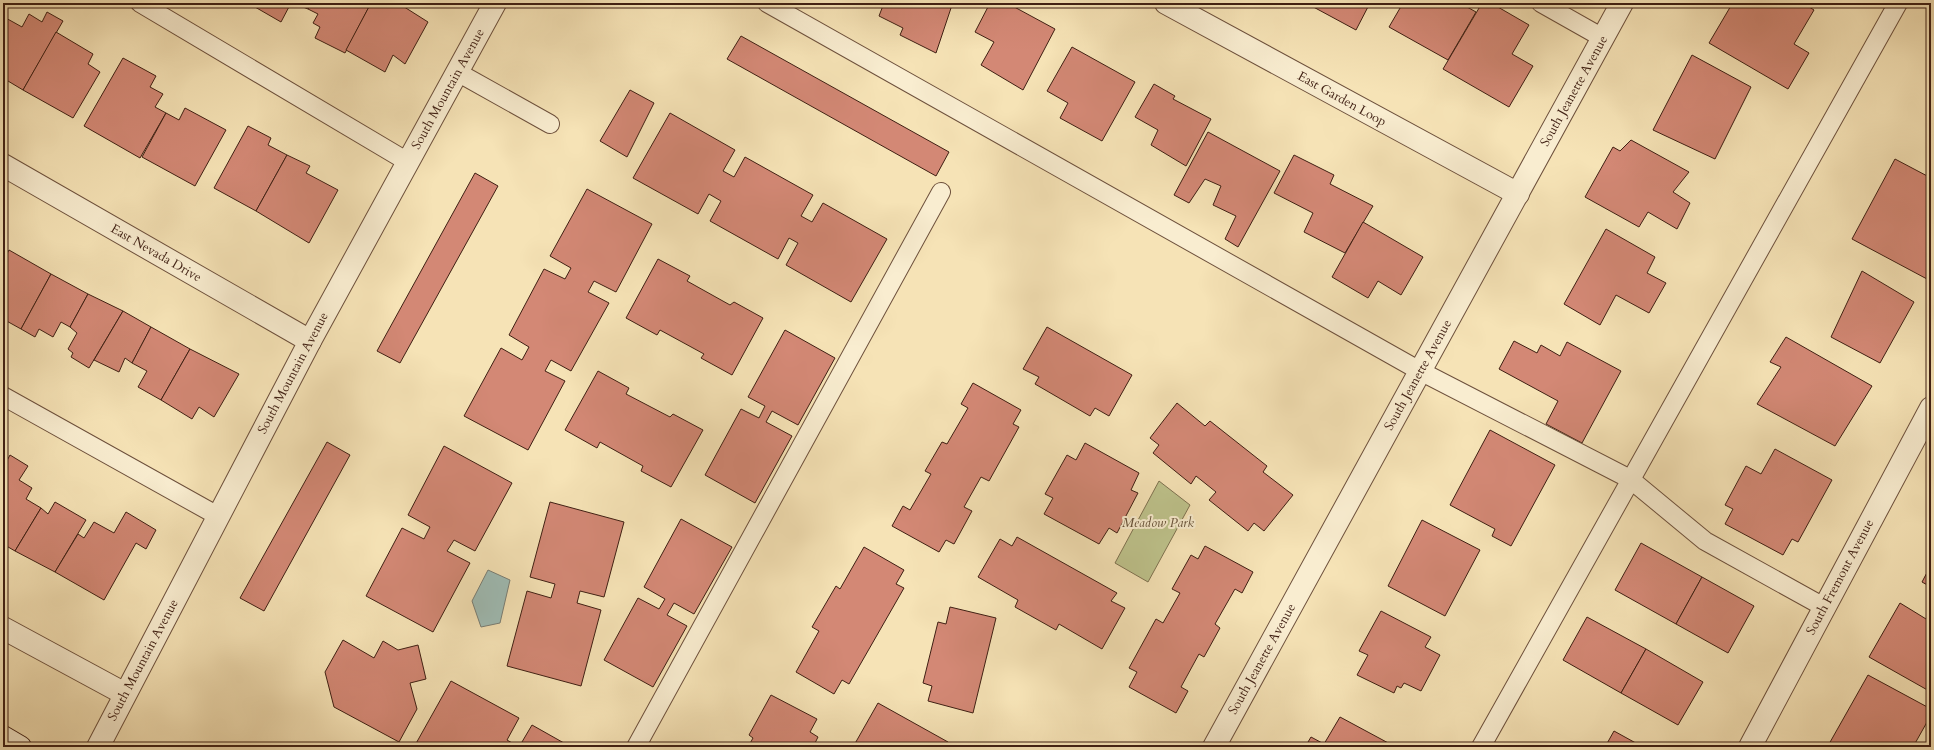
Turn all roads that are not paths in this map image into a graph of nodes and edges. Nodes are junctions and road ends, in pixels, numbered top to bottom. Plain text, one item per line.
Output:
1 (140, 3) edge
2 (495, 3) edge
3 (766, 3) edge
4 (1166, 3) edge
5 (1541, 3) edge
6 (1622, 3) edge
7 (1898, 3) edge
8 (1603, 38) junction
9 (457, 72) junction
10 (550, 124) dead end
11 (408, 162) junction
12 (3, 164) edge
13 (941, 192) dead end
14 (1518, 194) junction
15 (310, 341) junction
16 (1420, 371) junction
17 (3, 396) edge
18 (1931, 408) edge
19 (1630, 480) junction
20 (218, 516) junction
21 (1824, 607) junction
22 (3, 628) edge
23 (125, 694) junction
24 (3, 737) edge
25 (20, 747) edge
26 (98, 747) edge
27 (636, 747) edge
28 (1214, 747) edge
29 (1481, 747) edge
30 (1750, 747) edge

1 - 11 lane
2 - 9 street, South Mountain Avenue
3 - 16 lane
4 - 14 street, East Garden Loop
5 - 8 lane
6 - 8 street, South Jeanette Avenue
7 - 19 lane
8 - 14 street, South Jeanette Avenue
9 - 10 lane
9 - 11 street, South Mountain Avenue
11 - 15 street, South Mountain Avenue
12 - 15 street, East Nevada Drive
13 - 27 lane
14 - 16 street, South Jeanette Avenue
15 - 20 street, South Mountain Avenue
16 - 19 lane
16 - 28 street, South Jeanette Avenue
17 - 20 lane
18 - 21 street, South Fremont Avenue
19 - 21 lane
19 - 29 lane
20 - 23 street, South Mountain Avenue
21 - 30 street, South Fremont Avenue
22 - 23 street
23 - 26 street, South Mountain Avenue
24 - 25 street

